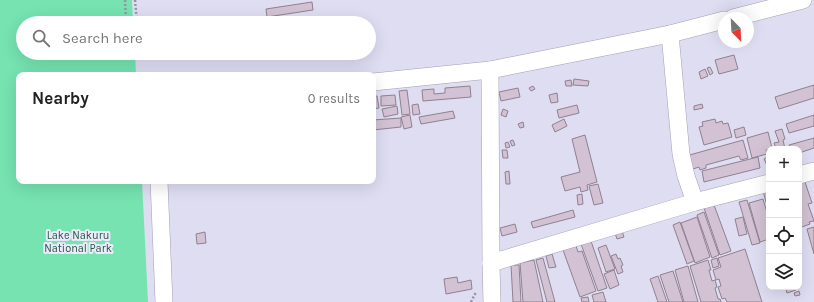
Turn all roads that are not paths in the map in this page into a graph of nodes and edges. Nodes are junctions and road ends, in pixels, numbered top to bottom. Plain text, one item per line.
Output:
1 (803, 0) edge
2 (754, 13) edge
3 (718, 22) edge
4 (670, 34) junction
5 (490, 70) junction
6 (376, 82) edge
7 (814, 171) edge
8 (802, 174) edge
9 (159, 184) edge
10 (766, 184) edge
11 (695, 202) junction
12 (490, 263) junction
13 (164, 302) edge
14 (492, 302) edge

1 - 2 street
3 - 4 street
4 - 5 street
4 - 11 street
5 - 6 street
5 - 12 street
7 - 8 street
9 - 13 street
10 - 11 street
11 - 12 street
12 - 14 street

